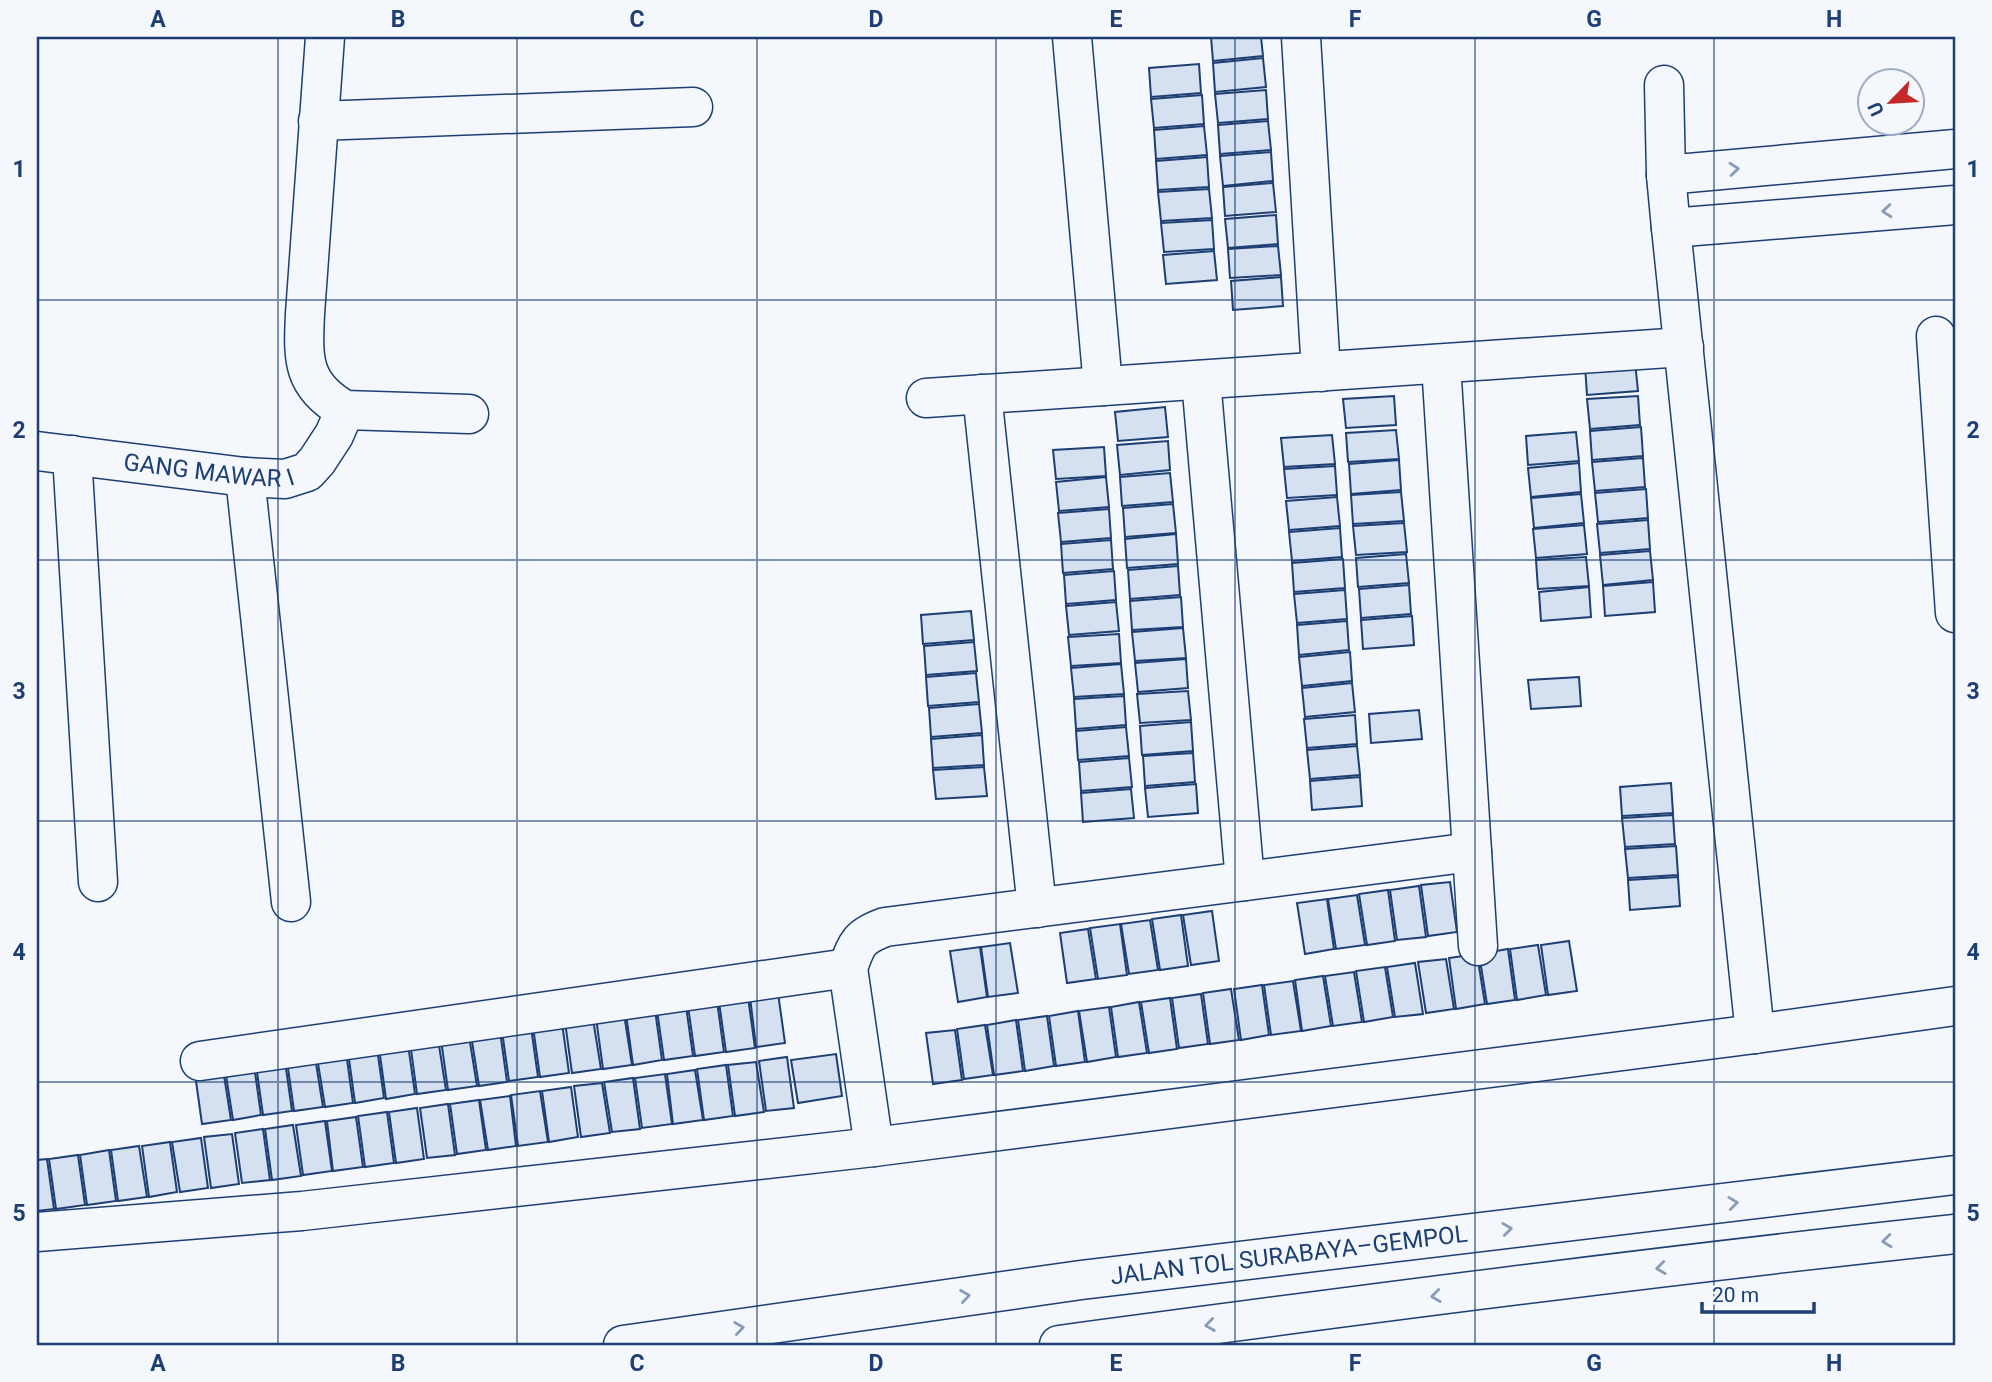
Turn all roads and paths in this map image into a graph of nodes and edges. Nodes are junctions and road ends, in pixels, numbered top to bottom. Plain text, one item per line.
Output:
1 (325, 37) edge
2 (1072, 37) edge
3 (1301, 37) edge
4 (1664, 85) dead end
5 (693, 107) dead end
6 (318, 121) junction
7 (1955, 149) edge
8 (1666, 175) junction
9 (1955, 205) edge
10 (1671, 228) junction
11 (1936, 335) dead end
12 (1684, 348) junction
13 (1441, 364) junction
14 (1321, 372) junction
15 (1201, 380) junction
16 (1103, 386) junction
17 (982, 394) junction
18 (926, 398) dead end
19 (345, 410) junction
20 (469, 414) dead end
21 (1950, 428) edge
22 (54, 453) edge
23 (245, 477) junction
24 (1955, 613) edge
25 (1472, 852) junction
26 (1245, 881) junction
27 (98, 882) dead end
28 (291, 902) dead end
29 (1037, 908) junction
30 (1478, 946) dead end
31 (848, 968) junction
32 (1955, 1006) edge
33 (1755, 1034) junction
34 (200, 1061) dead end
35 (874, 1147) junction
36 (1955, 1175) edge
37 (37, 1232) edge
38 (1955, 1234) edge
39 (624, 1345) edge
40 (1059, 1345) edge

1 - 6 main road
2 - 16 main road
3 - 14 main road
4 - 8 main road
5 - 6 main road
6 - 19 main road
8 -> 7 main road
8 - 10 main road
9 -> 10 main road
10 - 12 main road
11 - 21 main road
12 - 13 main road
12 - 33 main road
13 - 14 main road
13 - 25 main road
14 - 15 main road
15 - 16 main road
15 - 26 main road
16 - 17 main road
17 - 18 main road
17 - 29 main road
19 - 20 main road
19 - 23 main road, GANG MAWAR I
21 - 24 main road
22 - 23 main road, GANG MAWAR I
22 - 27 main road
23 - 28 main road
25 - 26 main road
25 - 30 main road
26 - 29 main road
29 - 31 main road
31 - 34 main road
31 - 35 main road
32 - 33 main road
33 - 35 main road
35 - 37 main road
39 -> 36 main road, JALAN TOL SURABAYA–GEMPOL
38 -> 40 main road

